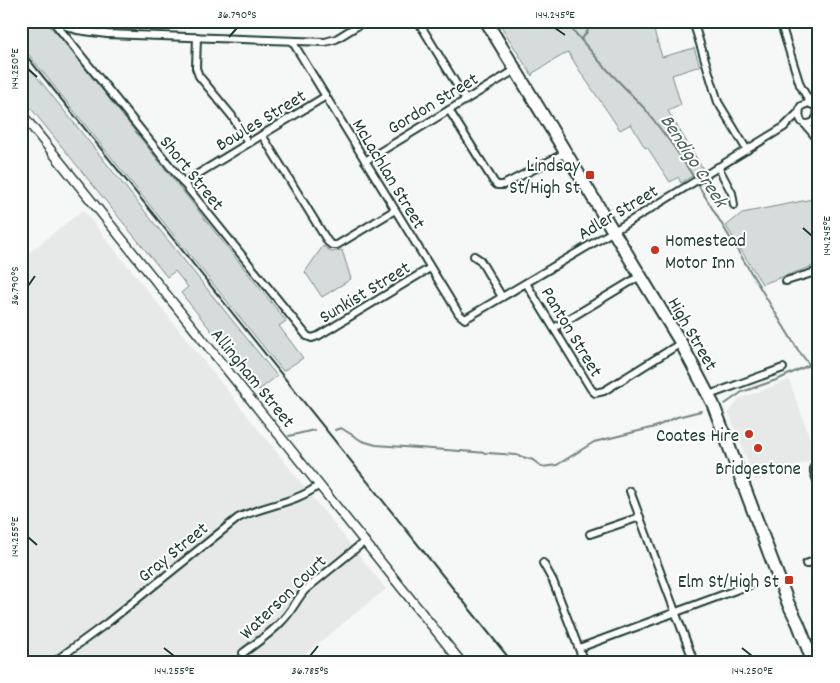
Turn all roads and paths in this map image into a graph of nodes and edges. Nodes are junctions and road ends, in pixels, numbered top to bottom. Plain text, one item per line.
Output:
1 (365, 21) edge
2 (418, 21) edge
3 (486, 21) edge
4 (693, 21) edge
5 (780, 21) edge
6 (54, 22) edge
7 (64, 23) edge
8 (197, 37) junction
9 (292, 41) junction
10 (515, 70) junction
11 (800, 85) junction
12 (326, 96) junction
13 (466, 100) junction
14 (814, 104) edge
15 (449, 110) junction
16 (800, 110) junction
17 (21, 112) edge
18 (818, 115) edge
19 (804, 123) junction
20 (784, 127) junction
21 (262, 135) junction
22 (818, 141) edge
23 (248, 143) junction
24 (747, 150) junction
25 (565, 153) junction
26 (365, 160) junction
27 (718, 167) junction
28 (183, 183) junction
29 (734, 205) dead end
30 (395, 210) junction
31 (612, 231) junction
32 (474, 256) dead end
33 (430, 268) junction
34 (819, 271) edge
35 (640, 276) junction
36 (786, 281) dead end
37 (526, 283) junction
38 (502, 297) junction
39 (464, 318) joint
40 (554, 328) junction
41 (312, 338) joint
42 (681, 343) junction
43 (783, 368) dead end
44 (709, 395) junction
45 (814, 467) dead end
46 (319, 485) junction
47 (819, 486) edge
48 (630, 491) dead end
49 (640, 516) junction
50 (590, 534) dead end
51 (364, 542) junction
52 (819, 559) edge
53 (543, 563) dead end
54 (806, 564) dead end
55 (752, 584) dead end
56 (788, 603) junction
57 (676, 611) junction
58 (579, 648) junction
59 (243, 653) dead end
60 (54, 662) edge
61 (461, 662) edge
62 (584, 662) edge
63 (694, 662) edge
64 (804, 662) edge
65 (813, 662) edge

1 - 9 street
2 - 13 street
3 - 10 highway, High Street
4 - 24 street
5 - 11 street
6 - 7 street
6 - 28 street, Short Street
7 - 8 street
8 - 9 street
8 - 23 street
9 - 12 street, McLachlan Street
10 - 13 street, Gordon Street
10 - 25 highway, High Street
11 - 14 street
11 - 16 street
12 - 21 street, Bowles Street
12 - 26 street, McLachlan Street
13 - 15 street, Gordon Street
14 - 16 street
14 - 18 street
15 - 25 street
15 - 26 street, Gordon Street
16 - 19 street
16 - 20 street, Adler Street
17 - 46 street, Allingham Street
18 - 19 street
18 - 22 street
19 - 20 street, Adler Street
19 - 22 street
20 - 24 street, Adler Street
21 - 23 street, Bowles Street
21 - 30 street
23 - 28 street, Bowles Street
24 - 27 street, Adler Street
25 - 31 highway, High Street
26 - 30 street, McLachlan Street
27 - 29 street
27 - 31 street, Adler Street
28 - 41 street, Short Street
30 - 33 street, McLachlan Street
31 - 35 highway, High Street
31 - 37 street, Adler Street
32 - 38 street
33 - 39 street, McLachlan Street
33 - 41 street, Sunkist Street
34 - 36 street
35 - 40 street
35 - 42 highway, High Street
37 - 38 street, Adler Street
37 - 40 street, Panton Street
38 - 39 street, Adler Street
40 - 42 street, Panton Street
42 - 44 highway, High Street
43 - 44 street
44 - 56 highway, High Street
45 - 47 street
46 - 51 street, Allingham Street
46 - 60 street, Gray Street
48 - 49 street
49 - 50 street
49 - 57 street
51 - 59 street, Waterson Court
51 - 61 street, Allingham Street
52 - 54 street
53 - 58 street
55 - 57 street
56 - 64 highway, High Street
56 - 65 highway, High Street
57 - 58 street
57 - 63 street
58 - 62 street

